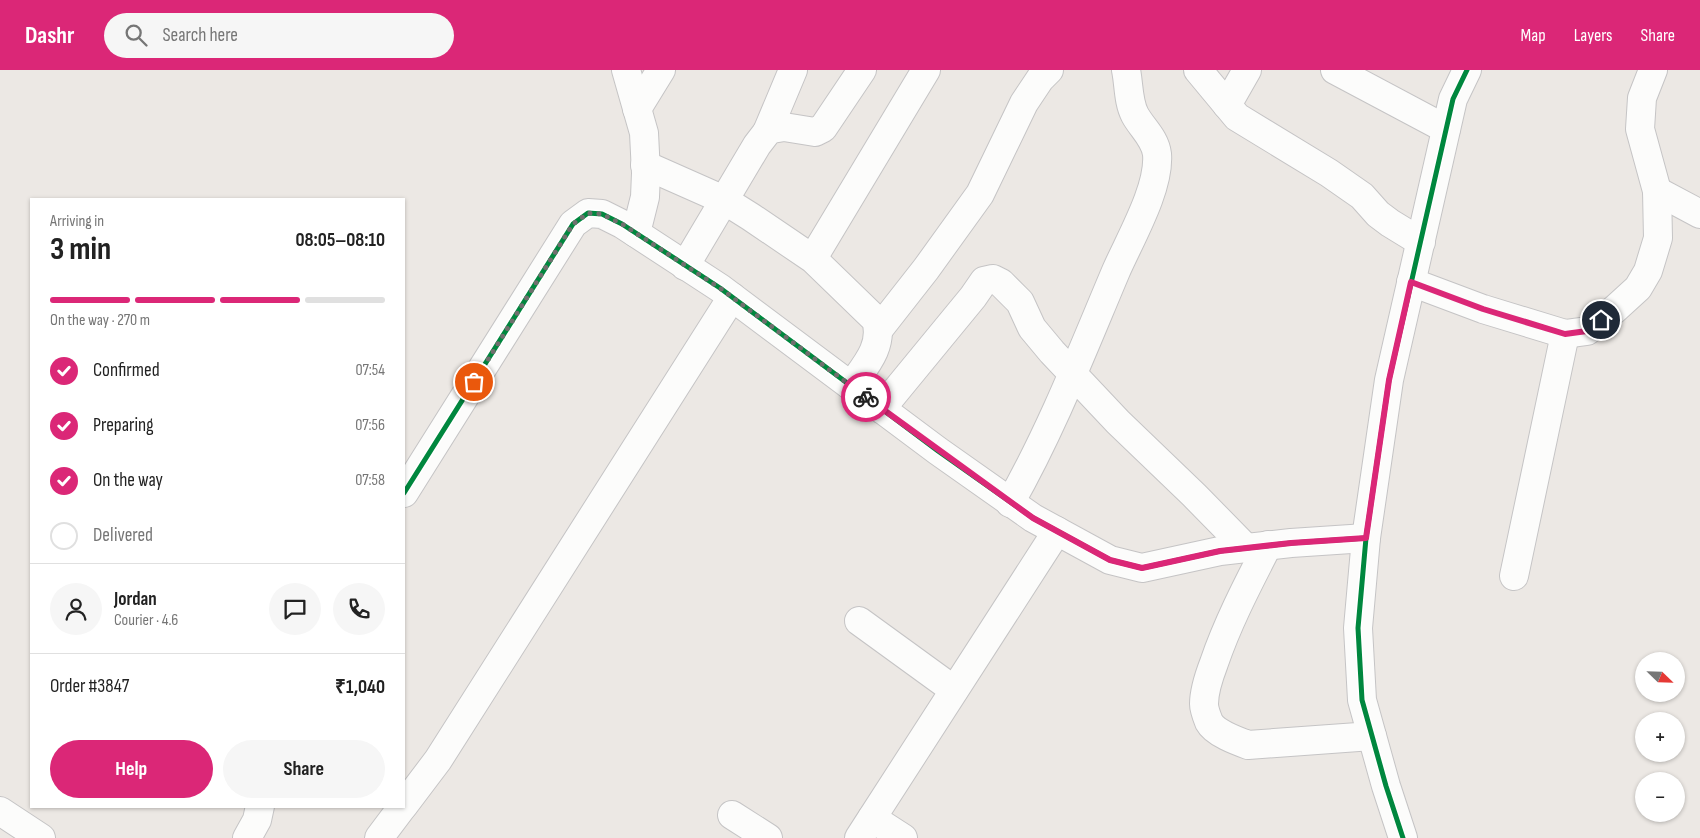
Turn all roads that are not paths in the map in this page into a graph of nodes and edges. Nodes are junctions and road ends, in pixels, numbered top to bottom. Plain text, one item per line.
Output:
1 (626, 70) edge
2 (661, 70) edge
3 (793, 70) edge
4 (862, 70) edge
5 (1049, 70) edge
6 (1126, 70) edge
7 (1198, 70) edge
8 (1247, 70) edge
9 (1467, 70) edge
10 (1653, 70) edge
11 (1339, 71) edge
12 (921, 72) edge
13 (1227, 105) junction
14 (637, 109) junction
15 (1446, 129) junction
16 (767, 132) junction
17 (645, 165) junction
18 (1657, 191) junction
19 (724, 200) junction
20 (1700, 214) edge
21 (636, 233) junction
22 (1421, 242) junction
23 (812, 258) junction
24 (685, 266) junction
25 (1411, 282) junction
26 (732, 297) junction
27 (879, 329) junction
28 (1565, 334) junction
29 (1072, 374) junction
30 (851, 386) junction
31 (881, 409) junction
32 (405, 491) edge
33 (1010, 502) junction
34 (1056, 531) junction
35 (1366, 538) junction
36 (1257, 547) junction
37 (1514, 576) dead end
38 (859, 621) dead end
39 (954, 690) junction
40 (1372, 736) junction
41 (405, 803) edge
42 (260, 808) edge
43 (402, 808) edge
44 (0, 811) edge
45 (732, 815) dead end
46 (1399, 827) edge
47 (865, 828) edge
48 (41, 838) edge
49 (247, 838) edge
50 (379, 838) edge
51 (768, 838) edge
52 (902, 838) edge

1 - 14 street
2 - 14 street
3 - 16 street
4 - 16 street
5 - 27 street
6 - 29 street
7 - 13 street
8 - 13 street
9 - 15 street
10 - 18 street
11 - 15 street
12 - 23 street
13 - 22 street
14 - 17 street
15 - 22 street
16 - 19 street
17 - 19 street
17 - 21 street
18 - 20 street
18 - 28 street
19 - 23 street
19 - 24 street
21 - 24 street
21 - 32 street
22 - 25 street
23 - 27 street
24 - 26 street
25 - 28 street
25 - 35 street
26 - 30 street
26 - 41 street
27 - 30 street
28 - 37 street
29 - 31 street
29 - 33 street
29 - 36 street
30 - 31 street
31 - 33 street
33 - 34 street
34 - 36 street
34 - 39 street
35 - 36 street
35 - 40 street
36 - 40 street
38 - 39 street
39 - 47 street
40 - 46 street
42 - 49 street
43 - 50 street
44 - 48 street
45 - 51 street
47 - 52 street

